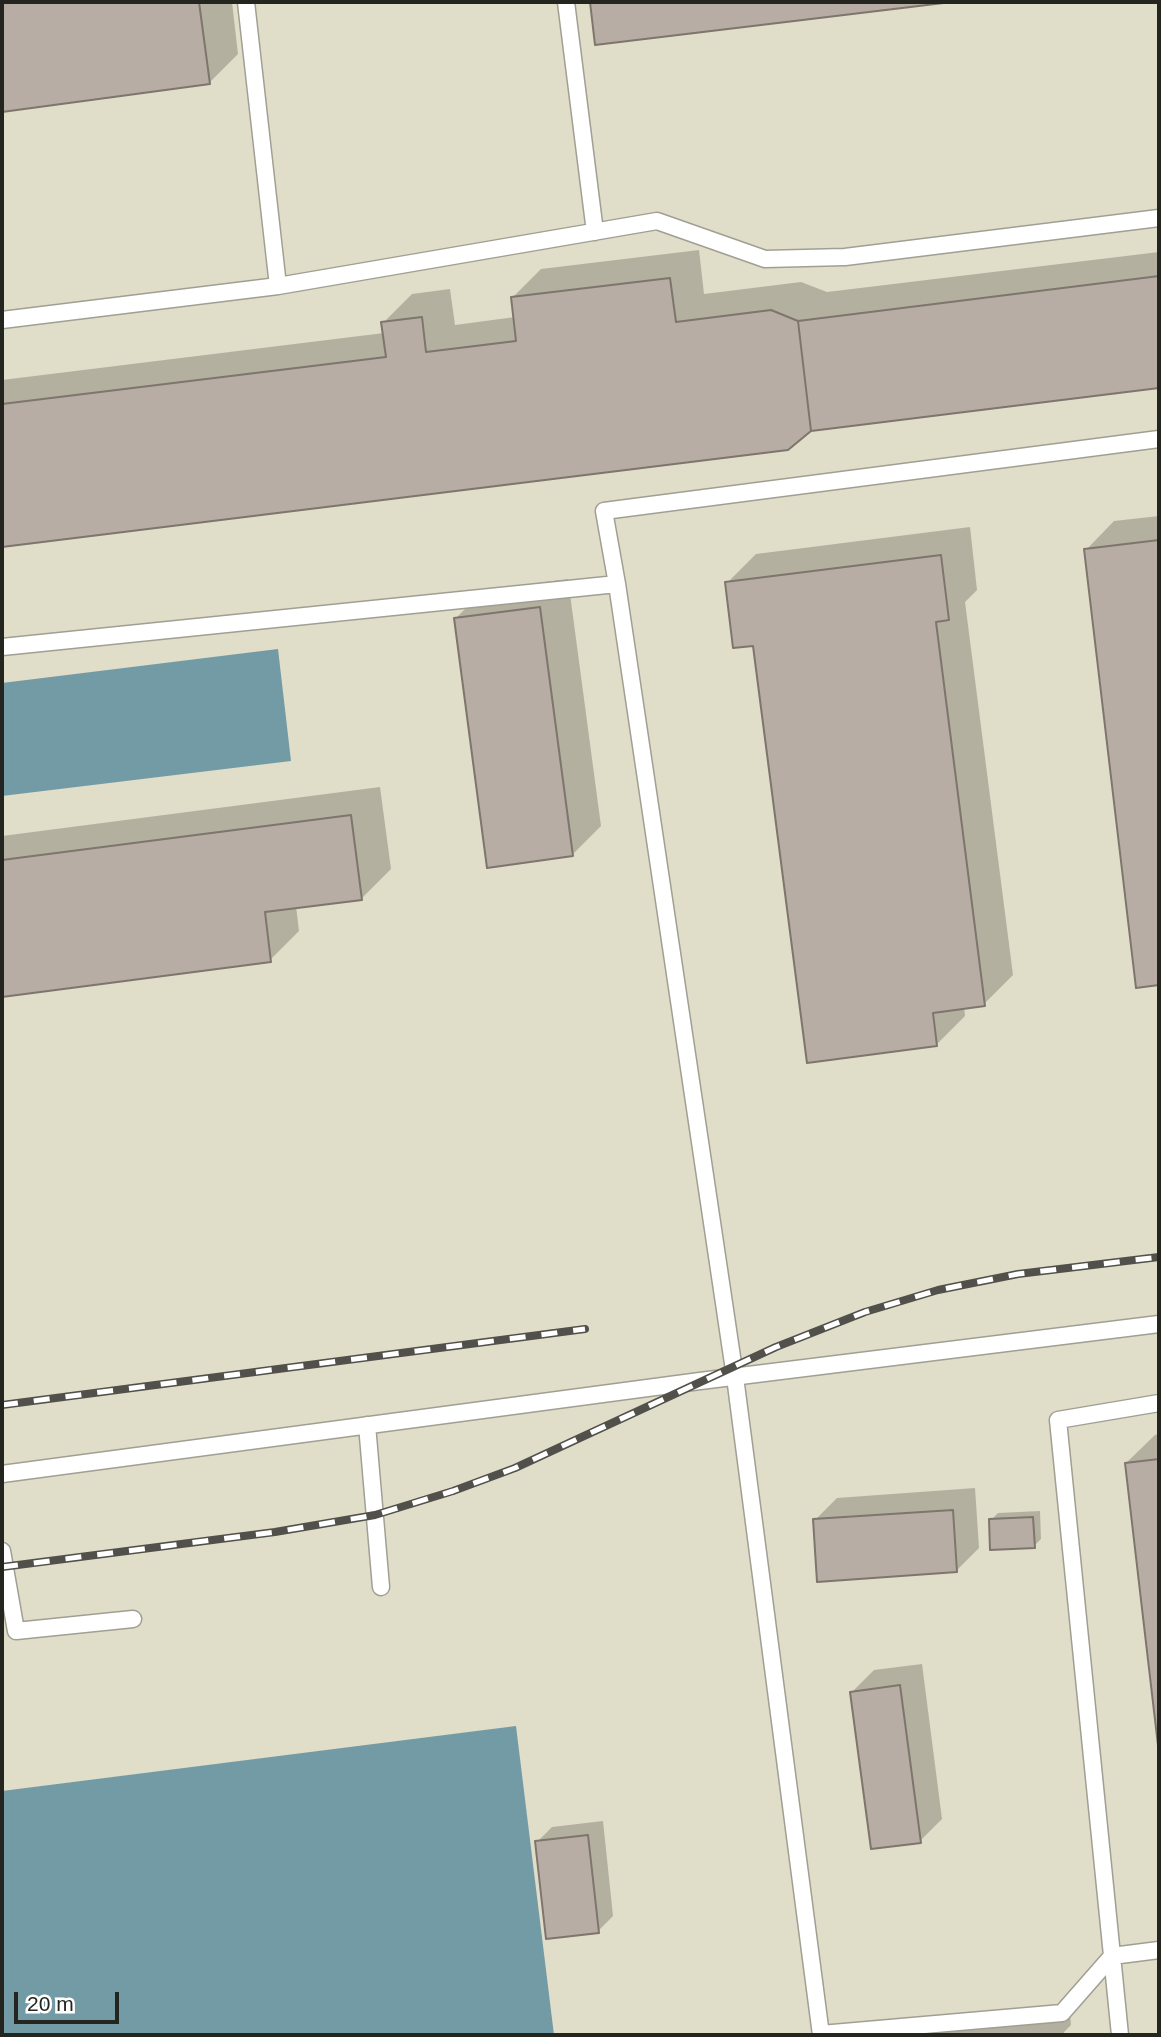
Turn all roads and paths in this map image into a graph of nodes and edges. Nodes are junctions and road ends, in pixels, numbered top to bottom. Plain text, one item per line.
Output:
1 (246, 2) edge
2 (566, 2) edge
3 (1159, 218) edge
4 (595, 232) junction
5 (278, 286) junction
6 (2, 320) edge
7 (1159, 439) edge
8 (617, 584) junction
9 (2, 647) edge
10 (1159, 1324) edge
11 (735, 1377) junction
12 (1159, 1403) edge
13 (367, 1426) junction
14 (2, 1474) edge
15 (2, 1551) edge
16 (381, 1587) dead end
17 (133, 1619) dead end
18 (1159, 1950) edge
19 (1112, 1956) junction
20 (821, 2035) edge
21 (1120, 2035) edge

1 - 5 lane
2 - 4 lane
3 - 4 lane
4 - 5 lane
5 - 6 lane
7 - 8 lane
8 - 9 lane
8 - 11 lane
10 - 11 lane
11 - 13 lane
11 - 20 lane
12 - 19 lane
13 - 14 lane
13 - 16 lane
15 - 17 lane
18 - 19 lane
19 - 20 lane
19 - 21 lane

